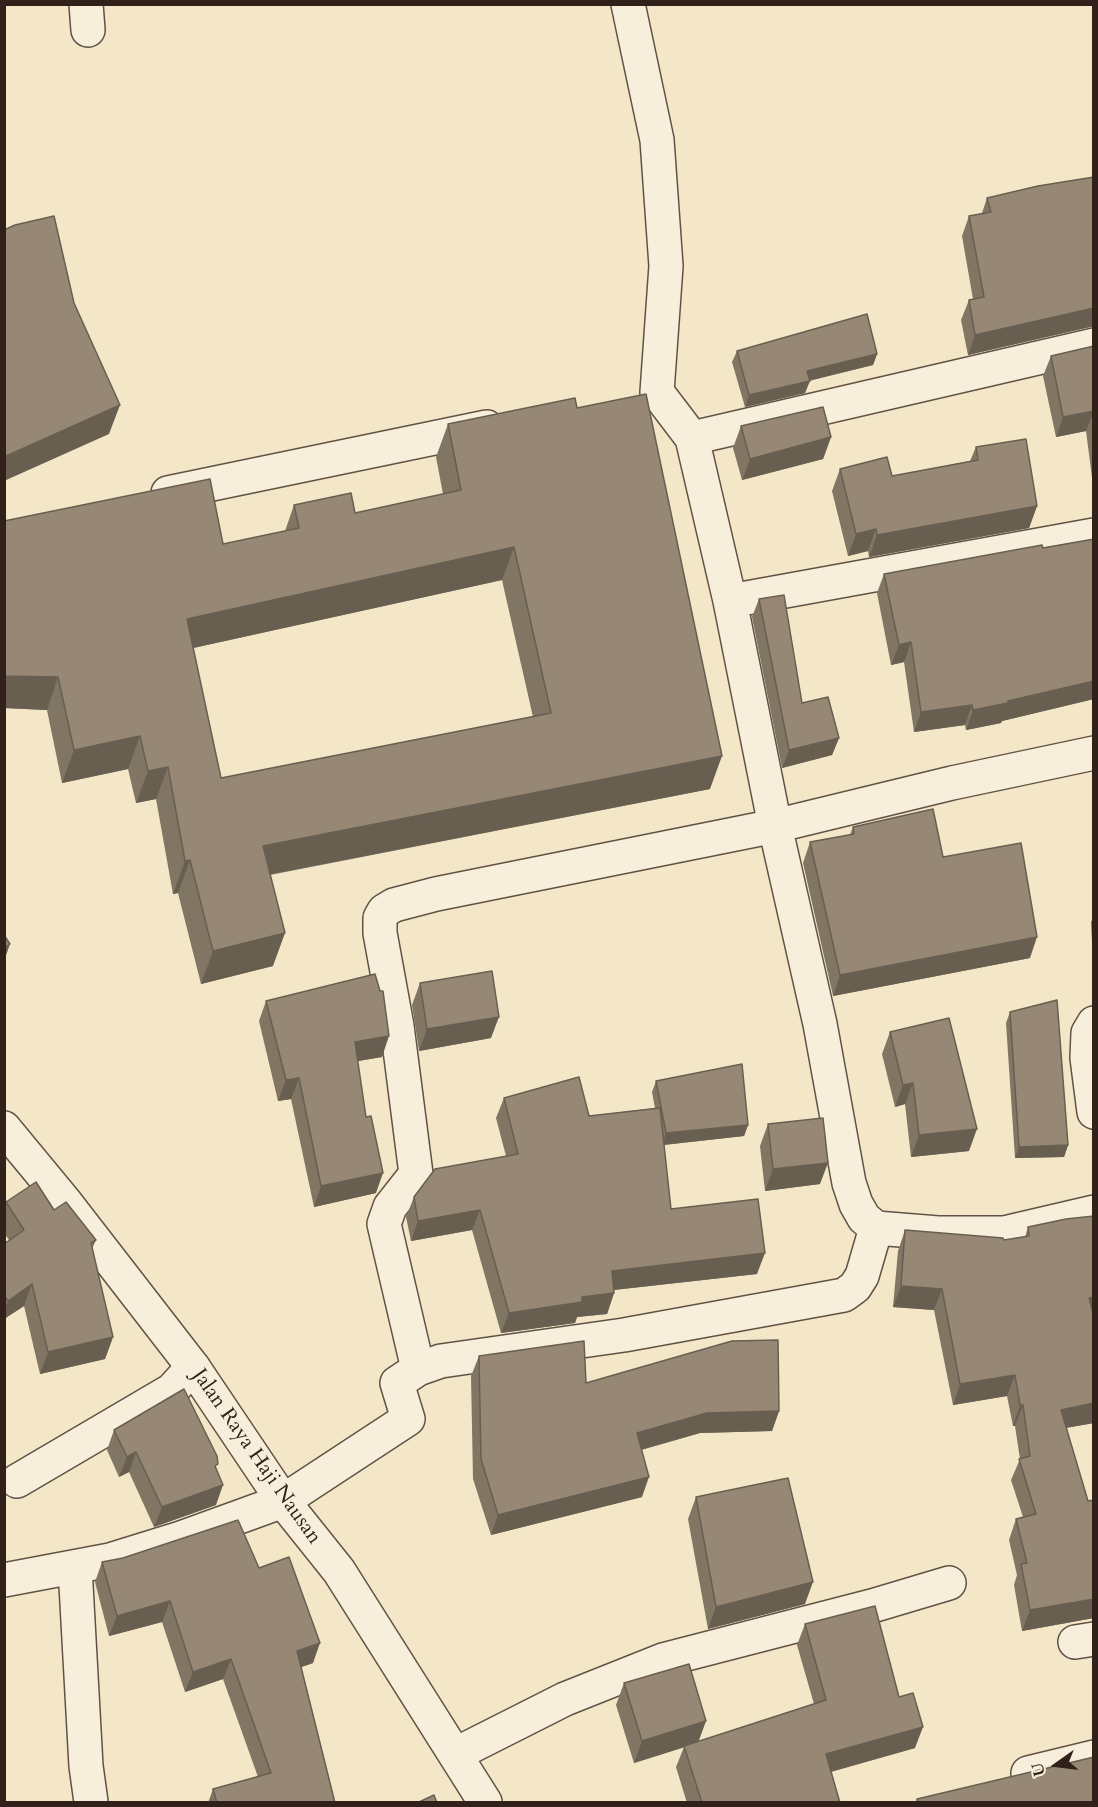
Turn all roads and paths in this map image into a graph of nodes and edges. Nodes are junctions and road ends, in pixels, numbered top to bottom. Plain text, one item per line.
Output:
1 (628, 4) edge
2 (1094, 345) edge
3 (657, 392) junction
4 (623, 399) edge
5 (520, 420) edge
6 (692, 438) junction
7 (142, 498) edge
8 (1094, 535) edge
9 (730, 601) junction
10 (1094, 753) edge
11 (775, 826) junction
12 (1094, 1023) edge
13 (1094, 1112) edge
14 (4, 1128) edge
15 (1094, 1212) edge
16 (876, 1228) junction
17 (193, 1367) junction
18 (418, 1369) junction
19 (17, 1481) dead end
20 (283, 1500) junction
21 (75, 1568) junction
22 (4, 1580) edge
23 (949, 1583) dead end
24 (456, 1754) junction
25 (1094, 1757) edge
26 (1004, 1780) edge
27 (91, 1803) edge
28 (485, 1803) edge

1 - 3 street
2 - 6 street
3 - 4 street
3 - 6 street
5 - 7 street
6 - 9 street
8 - 9 street
9 - 11 street
10 - 11 street
11 - 16 street
11 - 18 street
12 - 13 street
14 - 17 street, Jalan Raya Haji Nausan
15 - 16 street
16 - 18 street
17 - 19 street
17 - 20 street, Jalan Raya Haji Nausan
18 - 20 street
20 - 21 street
20 - 24 street, Jalan Raya Haji Nausan
21 - 22 street
21 - 27 street
23 - 24 street
24 - 28 street, Jalan Raya Haji Nausan
25 - 26 street

